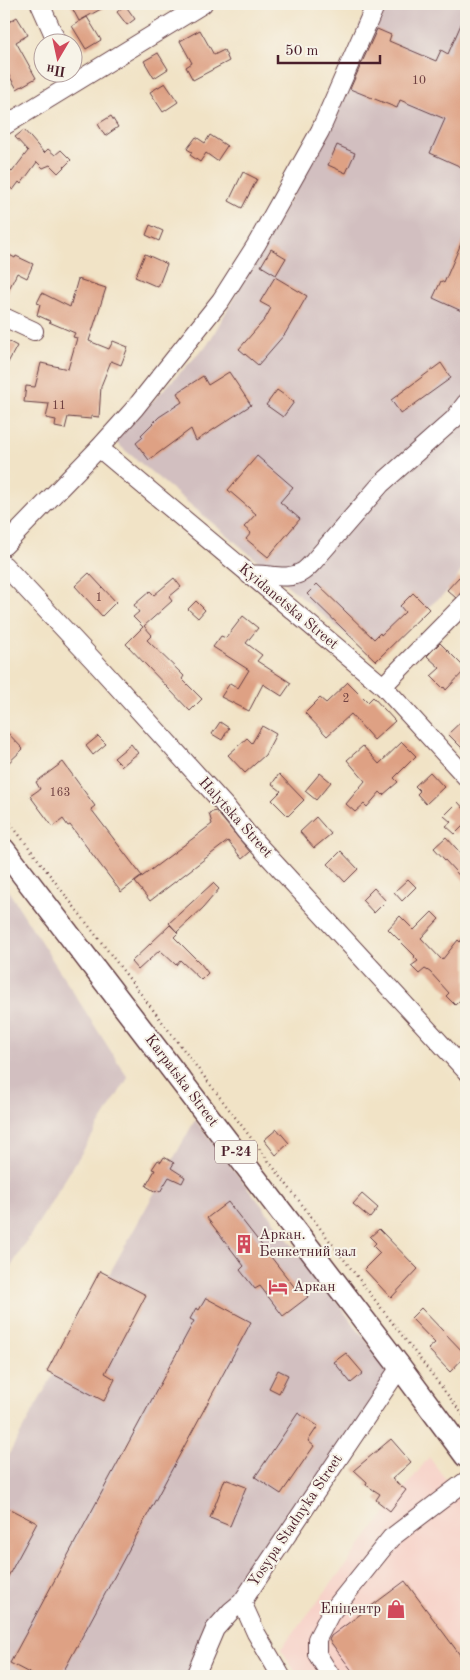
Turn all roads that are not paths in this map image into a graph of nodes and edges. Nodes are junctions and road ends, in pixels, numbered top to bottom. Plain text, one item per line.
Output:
1 (40, 4) edge
2 (203, 4) edge
3 (376, 4) edge
4 (53, 32) edge
5 (82, 73) edge
6 (68, 82) edge
7 (4, 126) edge
8 (4, 317) edge
9 (34, 332) dead end
10 (466, 404) edge
11 (99, 448) junction
12 (4, 546) edge
13 (4, 565) edge
14 (249, 575) junction
15 (463, 612) edge
16 (383, 686) junction
17 (466, 777) edge
18 (4, 850) edge
19 (466, 1071) edge
20 (400, 1367) junction
21 (466, 1456) edge
22 (466, 1481) edge
23 (242, 1602) junction
24 (195, 1676) edge
25 (281, 1676) edge
26 (331, 1676) edge

1 - 4 street
2 - 5 street
3 - 11 street
6 - 7 street
8 - 9 street
10 - 14 street
11 - 12 street
11 - 14 street, Kyidanetska Street
13 - 19 street, Halytska Street
14 - 16 street, Kyidanetska Street
15 - 16 street
16 - 17 street, Kyidanetska Street
18 - 20 main road, Karpatska Street / Р-24
20 - 21 main road, Karpatska Street / Р-24
20 - 23 street, Yosypa Stadnyka Street
22 - 26 street
23 - 24 street, Yosypa Stadnyka Street
23 - 25 street

